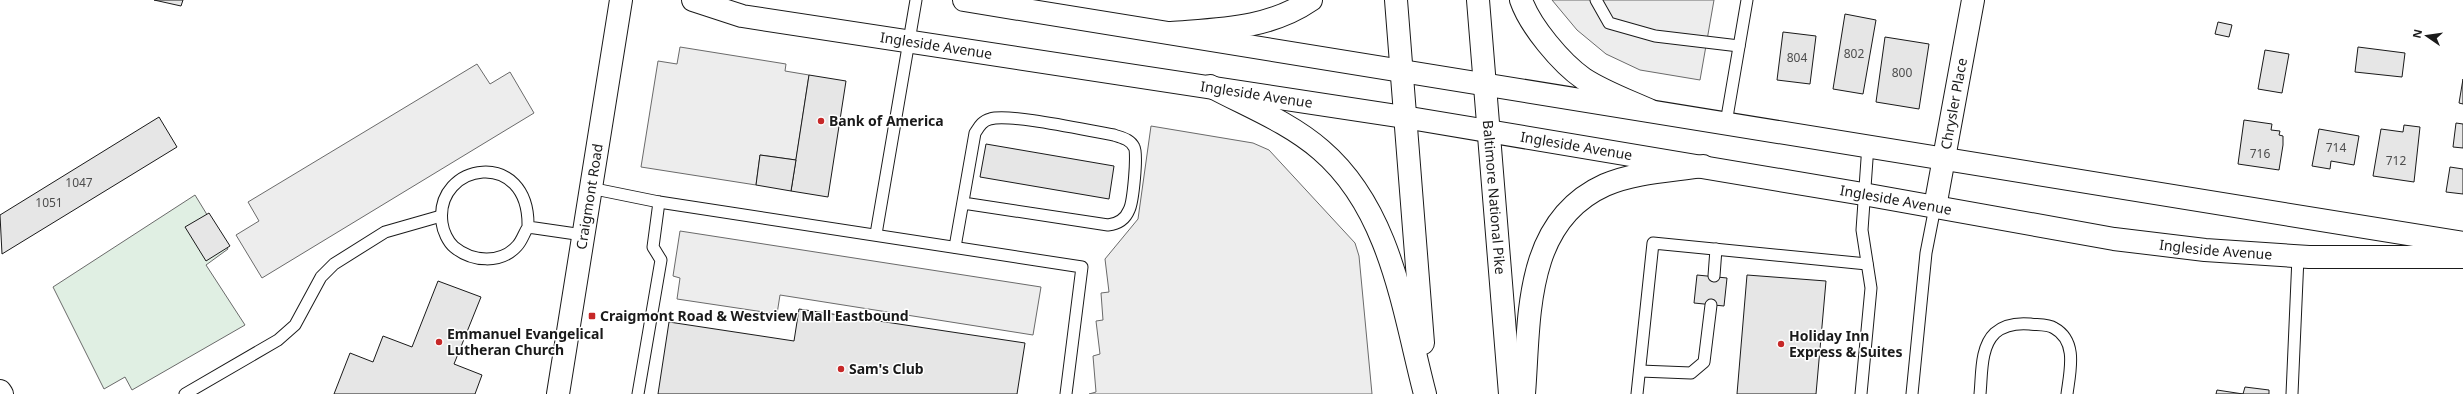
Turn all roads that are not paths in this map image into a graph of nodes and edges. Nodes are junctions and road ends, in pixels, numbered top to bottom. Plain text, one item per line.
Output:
1 (621, 0) edge
2 (693, 0) edge
3 (916, 0) edge
4 (964, 0) edge
5 (1311, 0) edge
6 (1396, 0) edge
7 (1478, 0) edge
8 (1521, 0) edge
9 (1596, 0) edge
10 (1747, 0) edge
11 (1974, 0) edge
12 (1171, 33) junction
13 (910, 42) junction
14 (1739, 46) junction
15 (1401, 70) junction
16 (1485, 85) junction
17 (1210, 86) junction
18 (1651, 111) junction
19 (1404, 117) junction
20 (1726, 123) junction
21 (1488, 131) junction
22 (1868, 144) junction
23 (1944, 158) junction
24 (1703, 166) junction
25 (590, 188) junction
26 (1863, 194) junction
27 (659, 202) junction
28 (963, 203) junction
29 (1935, 207) junction
30 (441, 216) junction
31 (528, 227) junction
32 (583, 234) junction
33 (876, 234) junction
34 (2463, 243) edge
35 (955, 247) junction
36 (1716, 249) junction
37 (2298, 257) junction
38 (2463, 257) edge
39 (1867, 264) junction
40 (1714, 276) dead end
41 (1711, 305) dead end
42 (1640, 371) junction
43 (0, 390) edge
44 (2, 394) edge
45 (185, 394) edge
46 (558, 394) edge
47 (638, 394) edge
48 (1066, 394) edge
49 (1426, 394) edge
50 (1510, 394) edge
51 (1524, 394) edge
52 (1637, 394) edge
53 (1861, 394) edge
54 (1912, 394) edge
55 (1980, 394) edge
56 (2067, 394) edge
57 (2292, 394) edge

1 - 25 main road, Craigmont Road
2 - 13 main road, Ingleside Avenue
3 - 13 lane
4 - 12 main road
5 - 12 main road
6 - 15 main road
7 - 16 main road, Baltimore National Pike
8 - 18 main road
9 - 14 lane
10 - 14 lane
11 - 23 main road, Chrysler Place
12 - 15 main road
13 - 17 main road, Ingleside Avenue
13 - 33 lane
14 - 20 lane
15 - 16 main road
15 - 19 main road
16 - 18 main road
16 - 21 main road, Baltimore National Pike
17 - 19 main road, Ingleside Avenue
17 - 49 main road
18 - 20 main road
19 - 21 main road, Ingleside Avenue
19 - 49 main road
20 - 22 main road
21 - 24 main road, Ingleside Avenue
21 - 50 main road, Baltimore National Pike
22 - 23 main road
22 - 26 lane
23 - 29 main road, Chrysler Place
23 - 34 main road
24 - 26 main road, Ingleside Avenue
24 - 51 main road
25 - 27 lane
25 - 32 main road, Craigmont Road
26 - 29 main road, Ingleside Avenue
26 - 39 lane
27 - 33 lane
27 - 47 lane
28 - 28 lane
28 - 35 lane
29 - 37 main road, Ingleside Avenue
29 - 54 lane
30 - 31 lane
30 - 31 lane
30 - 45 lane
31 - 32 lane
32 - 46 main road, Craigmont Road
33 - 35 lane
35 - 48 lane
36 - 39 lane
36 - 40 lane
36 - 42 lane
37 - 38 main road, Ingleside Avenue
37 - 57 lane
39 - 53 lane
41 - 42 lane
42 - 52 lane
43 - 44 main road
55 - 56 lane

